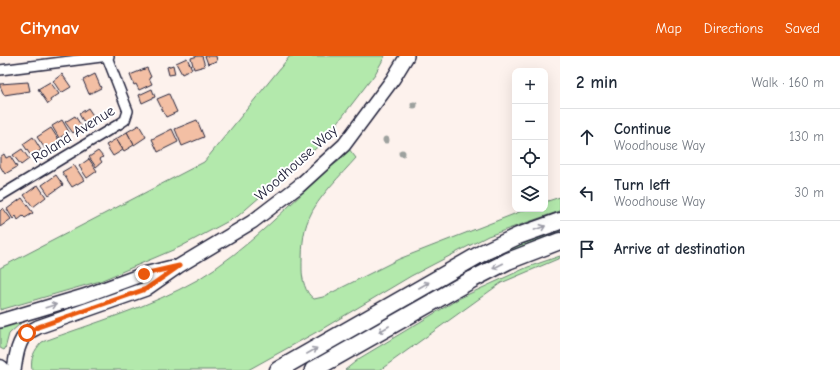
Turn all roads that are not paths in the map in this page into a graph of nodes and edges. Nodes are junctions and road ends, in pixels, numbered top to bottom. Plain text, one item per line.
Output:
1 (108, 56) edge
2 (407, 56) edge
3 (0, 70) edge
4 (0, 196) edge
5 (560, 221) edge
6 (560, 241) edge
7 (179, 266) junction
8 (0, 321) edge
9 (0, 368) edge
10 (2, 370) edge
11 (14, 370) edge
12 (278, 370) edge
13 (313, 370) edge

1 - 3 street
1 - 4 street, Roland Avenue
2 - 7 main road, Woodhouse Way
12 -> 5 highway
6 -> 13 highway
8 -> 7 main road, Woodhouse Way
7 - 11 main road, Woodhouse Way
9 - 10 highway

